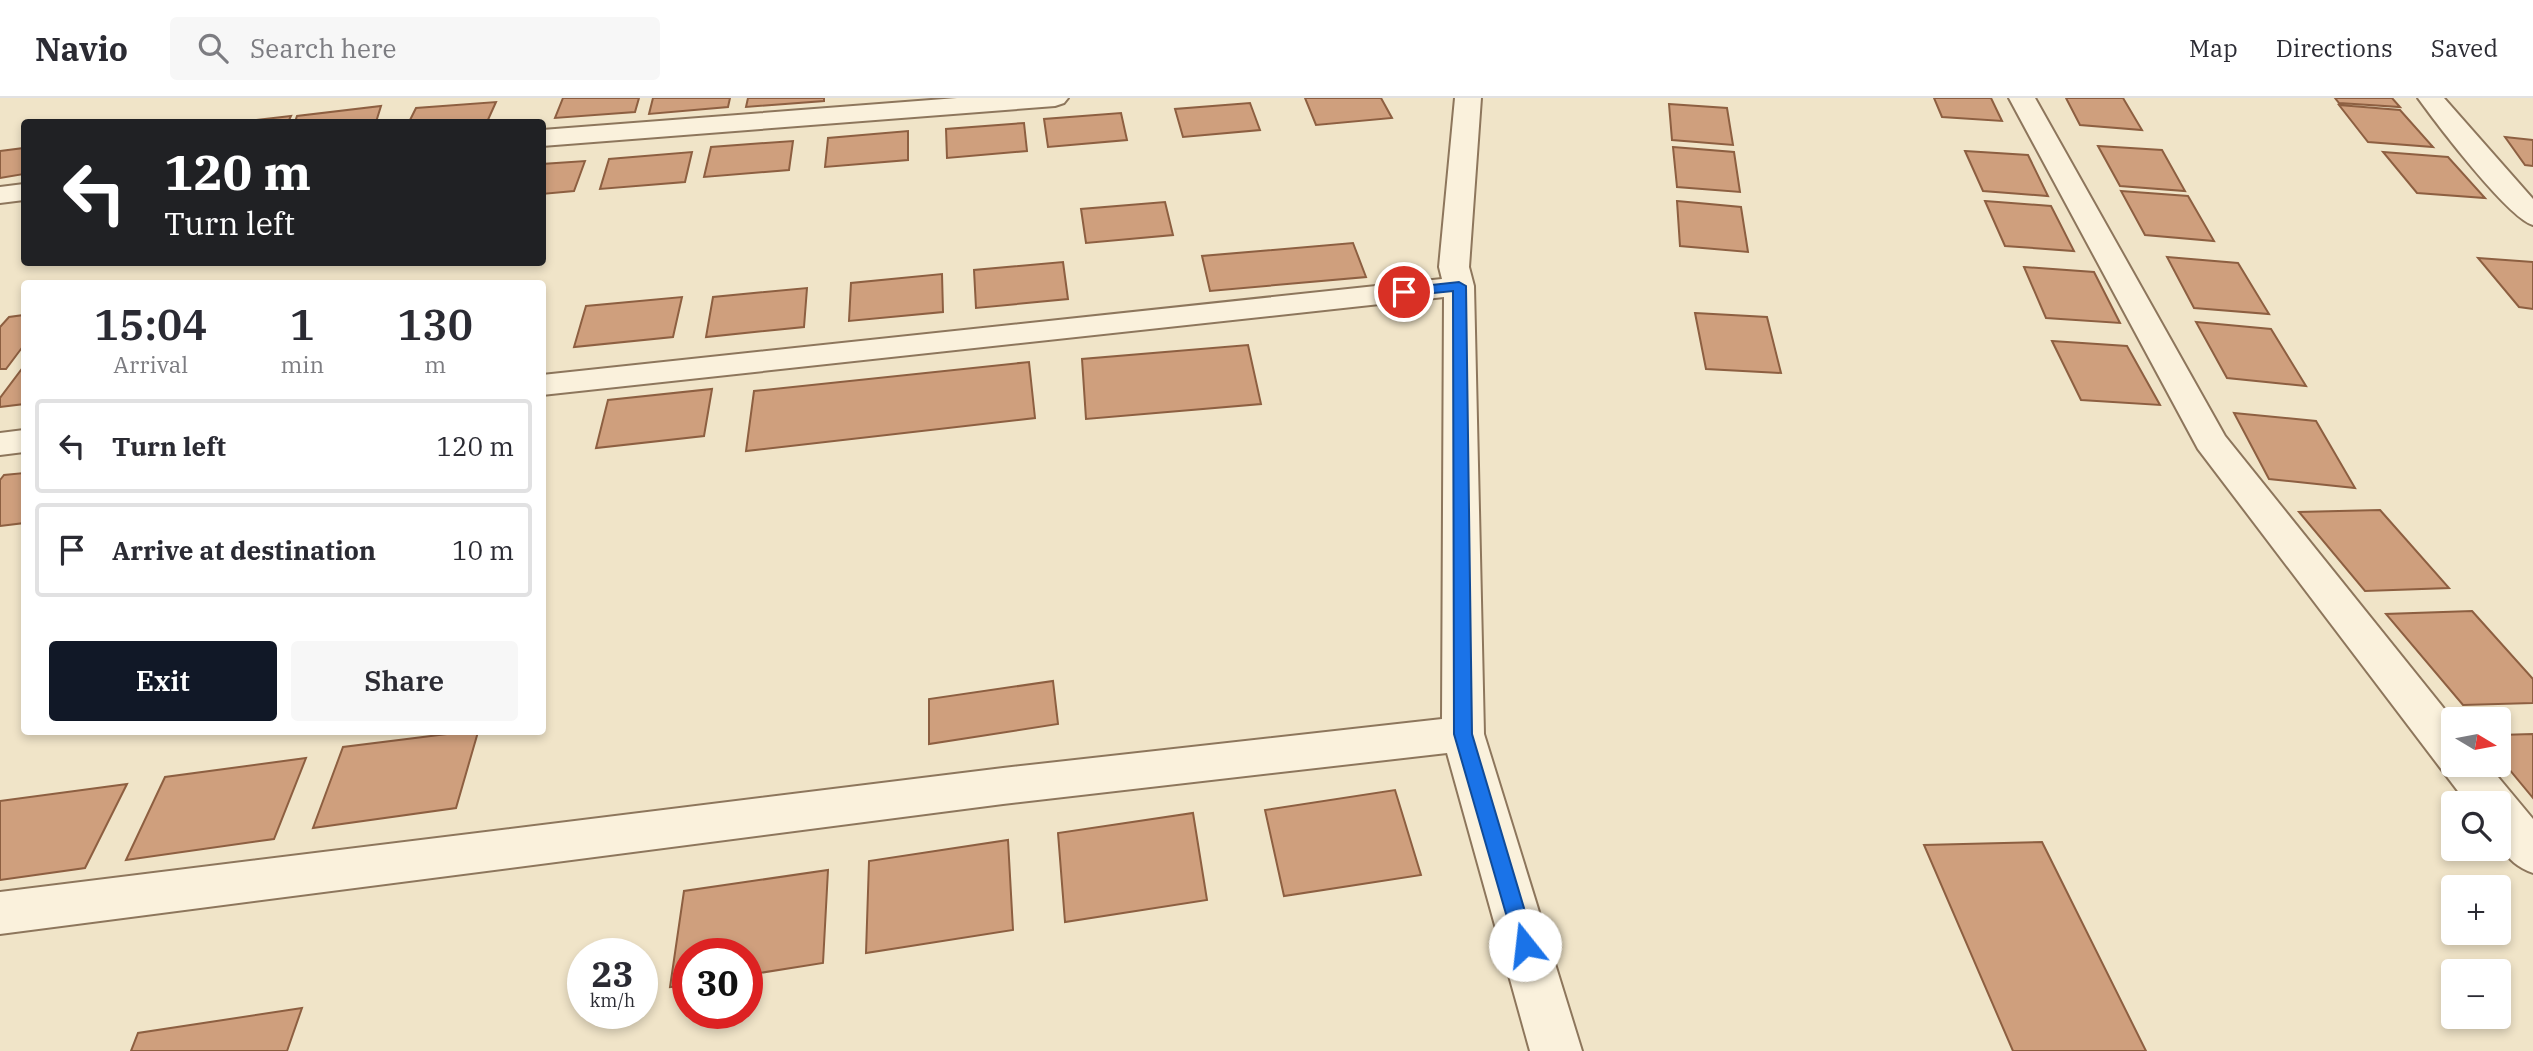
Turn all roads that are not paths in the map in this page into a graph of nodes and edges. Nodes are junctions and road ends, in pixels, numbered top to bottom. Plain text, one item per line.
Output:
1 (1055, 98) edge
2 (1468, 98) edge
3 (2022, 98) edge
4 (2431, 98) edge
5 (546, 138) edge
6 (21, 192) edge
7 (0, 195) edge
8 (2533, 216) edge
9 (1459, 286) junction
10 (546, 385) edge
11 (21, 442) edge
12 (0, 444) edge
13 (1463, 734) junction
14 (2441, 736) edge
15 (2472, 777) edge
16 (2484, 791) edge
17 (2511, 826) edge
18 (2533, 853) edge
19 (0, 913) edge
20 (1556, 1051) edge

1 - 5 street
2 - 9 street
3 - 14 street
4 - 8 street
6 - 7 street
9 - 10 street
9 - 13 street
11 - 12 street
13 - 19 street
13 - 20 street
15 - 16 street
17 - 18 street

